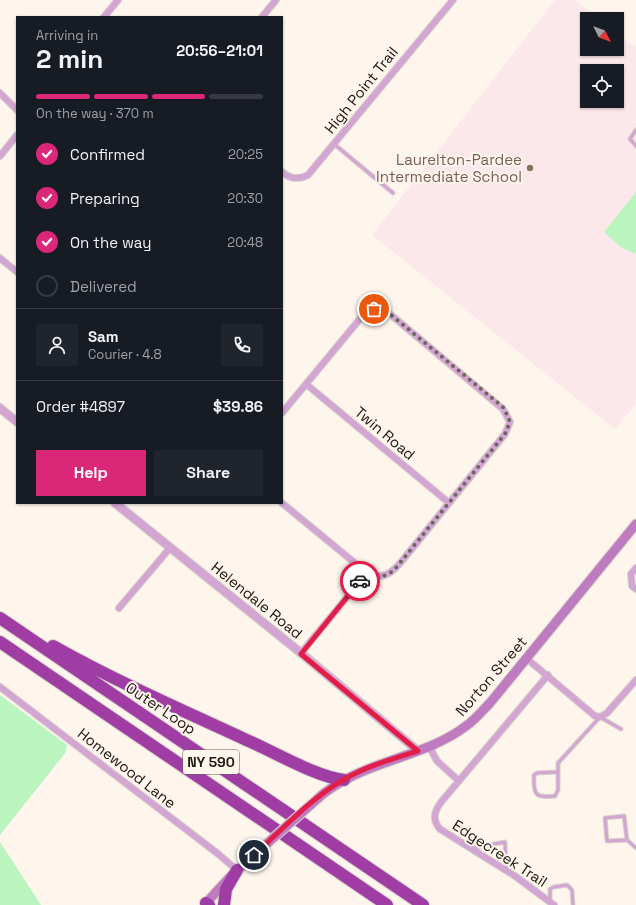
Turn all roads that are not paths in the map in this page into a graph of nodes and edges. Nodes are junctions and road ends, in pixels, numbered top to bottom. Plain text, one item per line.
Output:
1 (118, 0) edge
2 (276, 0) edge
3 (453, 0) edge
4 (105, 16) edge
5 (263, 16) edge
6 (0, 93) edge
7 (16, 109) edge
8 (636, 130) edge
9 (16, 136) edge
10 (334, 144) junction
11 (636, 146) edge
12 (0, 156) edge
13 (283, 173) edge
14 (393, 193) dead end
15 (0, 258) edge
16 (16, 271) edge
17 (306, 384) junction
18 (0, 408) edge
19 (283, 412) edge
20 (16, 421) edge
21 (448, 502) junction
22 (116, 504) edge
23 (283, 504) edge
24 (636, 524) edge
25 (170, 548) junction
26 (636, 568) edge
27 (367, 573) junction
28 (636, 589) edge
29 (119, 608) dead end
30 (0, 617) edge
31 (0, 642) edge
32 (301, 654) junction
33 (526, 658) junction
34 (548, 676) junction
35 (636, 680) edge
36 (0, 687) edge
37 (600, 717) junction
38 (621, 729) dead end
39 (430, 746) junction
40 (418, 751) junction
41 (557, 772) junction
42 (344, 780) junction
43 (460, 781) junction
44 (626, 840) junction
45 (472, 848) junction
46 (636, 848) edge
47 (236, 870) junction
48 (506, 870) junction
49 (349, 879) junction
50 (552, 903) edge
51 (206, 904) edge
52 (224, 905) edge
53 (382, 905) edge
54 (387, 905) edge
55 (423, 905) edge
56 (573, 905) edge

1 - 4 street
2 - 5 street
3 - 10 street, High Point Trail
6 - 7 street
8 - 11 lane
9 - 12 street
10 - 13 street, High Point Trail
10 - 14 lane
15 - 16 street
17 - 19 street
17 - 21 street, Twin Road
17 - 21 street
18 - 20 street
21 - 27 street
22 - 25 street, Helendale Road
23 - 27 street
24 - 33 main road, Norton Street
25 - 29 street
25 - 32 street, Helendale Road
26 - 28 street
27 - 32 street
30 - 42 highway
30 - 55 highway, Outer Loop / NY 590
31 - 49 highway, NY 590
32 - 40 street, Helendale Road
33 - 34 street
33 - 39 main road, Norton Street
34 - 37 street
34 - 43 street, Edgecreek Trail
35 - 37 street
36 - 47 street, Homewood Lane
37 - 38 lane
37 - 41 lane
39 - 40 main road, Norton Street
39 - 43 street
40 - 42 main road, Norton Street
41 - 41 lane
42 - 47 main road, Norton Street, bridge
43 - 45 street, Edgecreek Trail
44 - 44 lane
44 - 46 lane
45 - 48 street, Edgecreek Trail
45 - 48 lane
47 - 51 main road, Norton Street
47 - 52 highway
48 - 50 street, Edgecreek Trail
49 - 53 highway
49 - 54 highway, NY 590
50 - 56 lane

